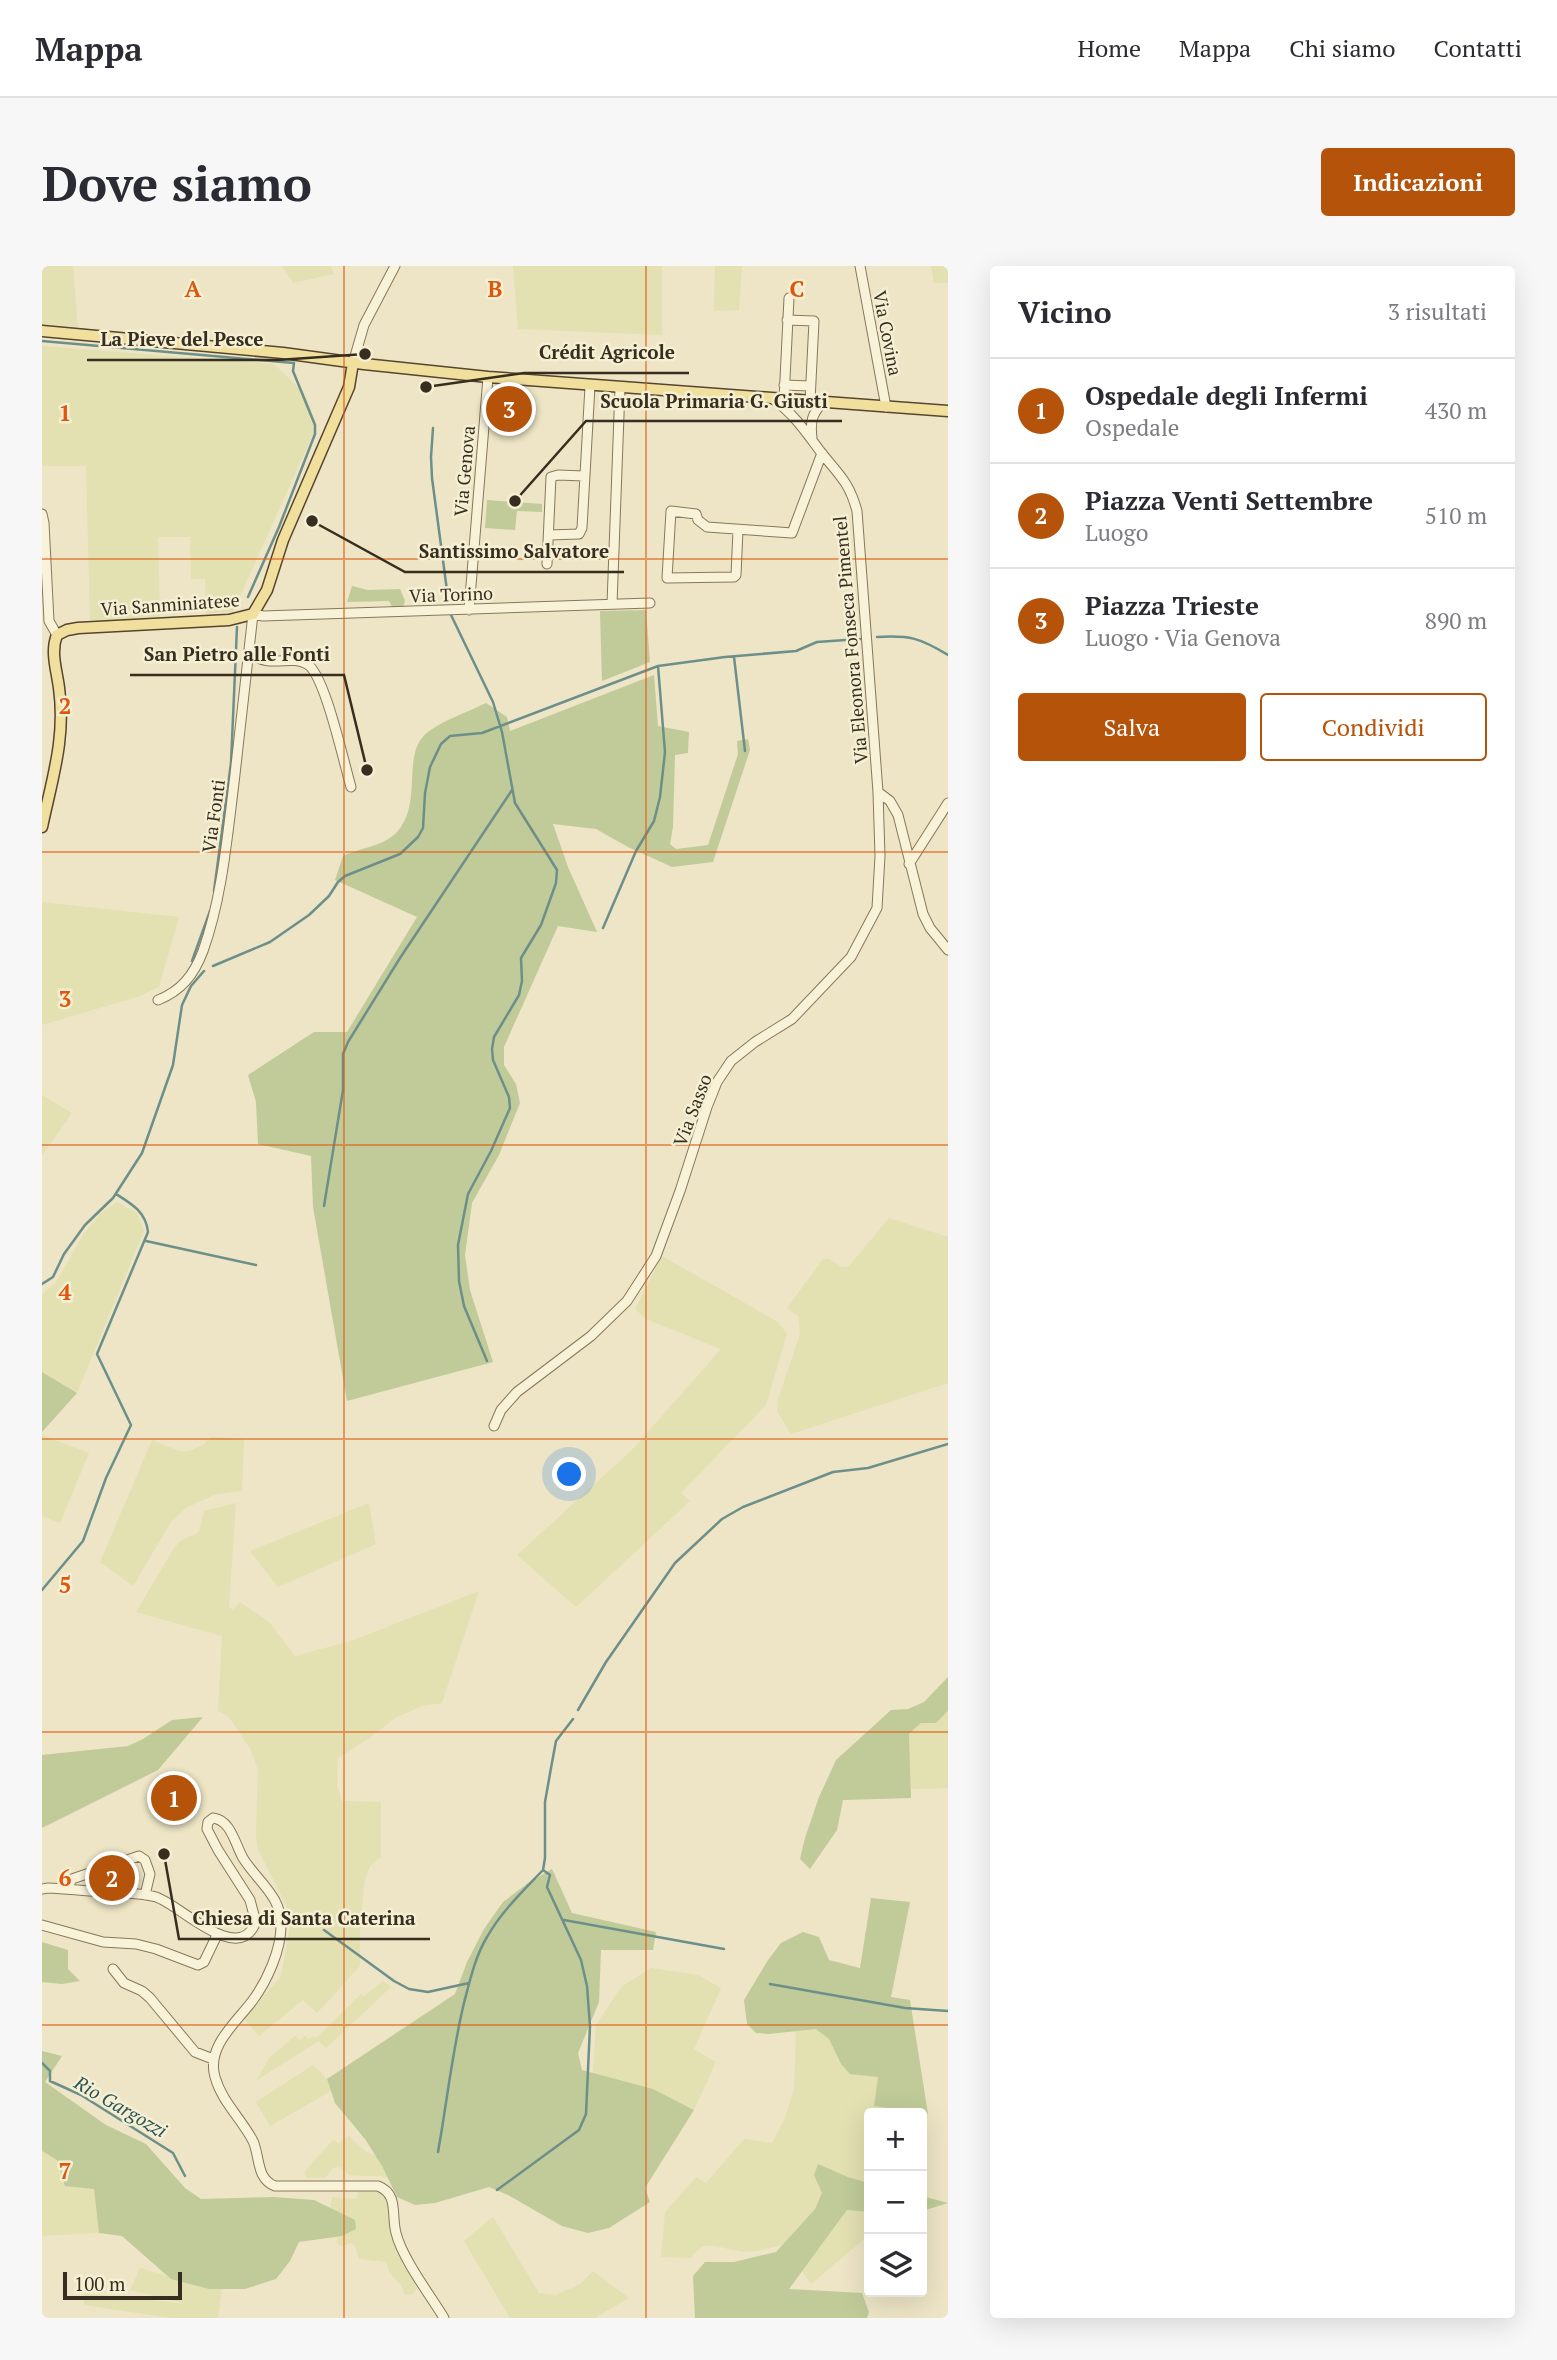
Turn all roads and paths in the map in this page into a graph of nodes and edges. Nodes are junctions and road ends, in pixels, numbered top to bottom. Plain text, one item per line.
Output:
1 (395, 266) edge
2 (860, 266) edge
3 (789, 298) dead end
4 (788, 320) junction
5 (42, 331) edge
6 (353, 363) junction
7 (488, 377) junction
8 (784, 385) junction
9 (590, 386) junction
10 (810, 386) junction
11 (620, 388) junction
12 (778, 399) junction
13 (806, 400) junction
14 (824, 402) junction
15 (886, 407) junction
16 (948, 411) edge
17 (812, 417) junction
18 (796, 420) junction
19 (812, 439) junction
20 (822, 453) junction
21 (584, 476) junction
22 (42, 514) edge
23 (738, 530) junction
24 (549, 535) junction
25 (548, 564) dead end
26 (650, 603) dead end
27 (612, 604) junction
28 (469, 610) junction
29 (253, 614) junction
30 (57, 635) junction
31 (249, 652) junction
32 (351, 787) dead end
33 (878, 792) junction
34 (948, 803) edge
35 (42, 827) edge
36 (909, 864) junction
37 (948, 950) edge
38 (158, 1000) dead end
39 (494, 1426) dead end
40 (45, 1889) edge
41 (67, 1889) junction
42 (145, 1895) junction
43 (42, 1925) edge
44 (217, 1935) junction
45 (113, 1969) dead end
46 (212, 2059) junction
47 (444, 2318) edge

1 - 6 street
2 - 15 street, Via Covina
3 - 4 street
4 - 8 street
4 - 10 street
5 - 6 main road
6 - 7 main road
6 - 29 main road, Via Sanminiatese
7 - 9 main road
7 - 28 street, Via Genova
8 - 10 street
8 - 12 street
9 - 11 main road
9 - 21 street
10 - 13 street
11 - 12 main road
11 - 27 street
12 - 13 main road
12 - 18 street, Via Eleonora Fonseca Pimentel
13 - 14 main road
13 - 17 street
13 - 18 street
14 - 15 main road
14 - 17 street
15 - 16 main road
17 - 19 street
18 - 19 street, Via Eleonora Fonseca Pimentel
19 - 20 street, Via Eleonora Fonseca Pimentel
20 - 23 street
20 - 33 street, Via Eleonora Fonseca Pimentel
21 - 24 street
21 - 24 street
22 - 30 street
23 - 23 street
24 - 25 street
26 - 27 street, Via Torino
27 - 28 street, Via Torino
28 - 29 street, Via Torino
29 - 30 main road, Via Sanminiatese
29 - 31 street, Via Fonti
30 - 35 main road
31 - 32 street
31 - 38 street, Via Fonti
33 - 36 street
33 - 39 street, Via Sasso
34 - 36 street
36 - 37 street
40 - 41 street
41 - 42 street
41 - 42 street
42 - 44 street
43 - 44 street
44 - 46 street
45 - 46 street
46 - 47 street

